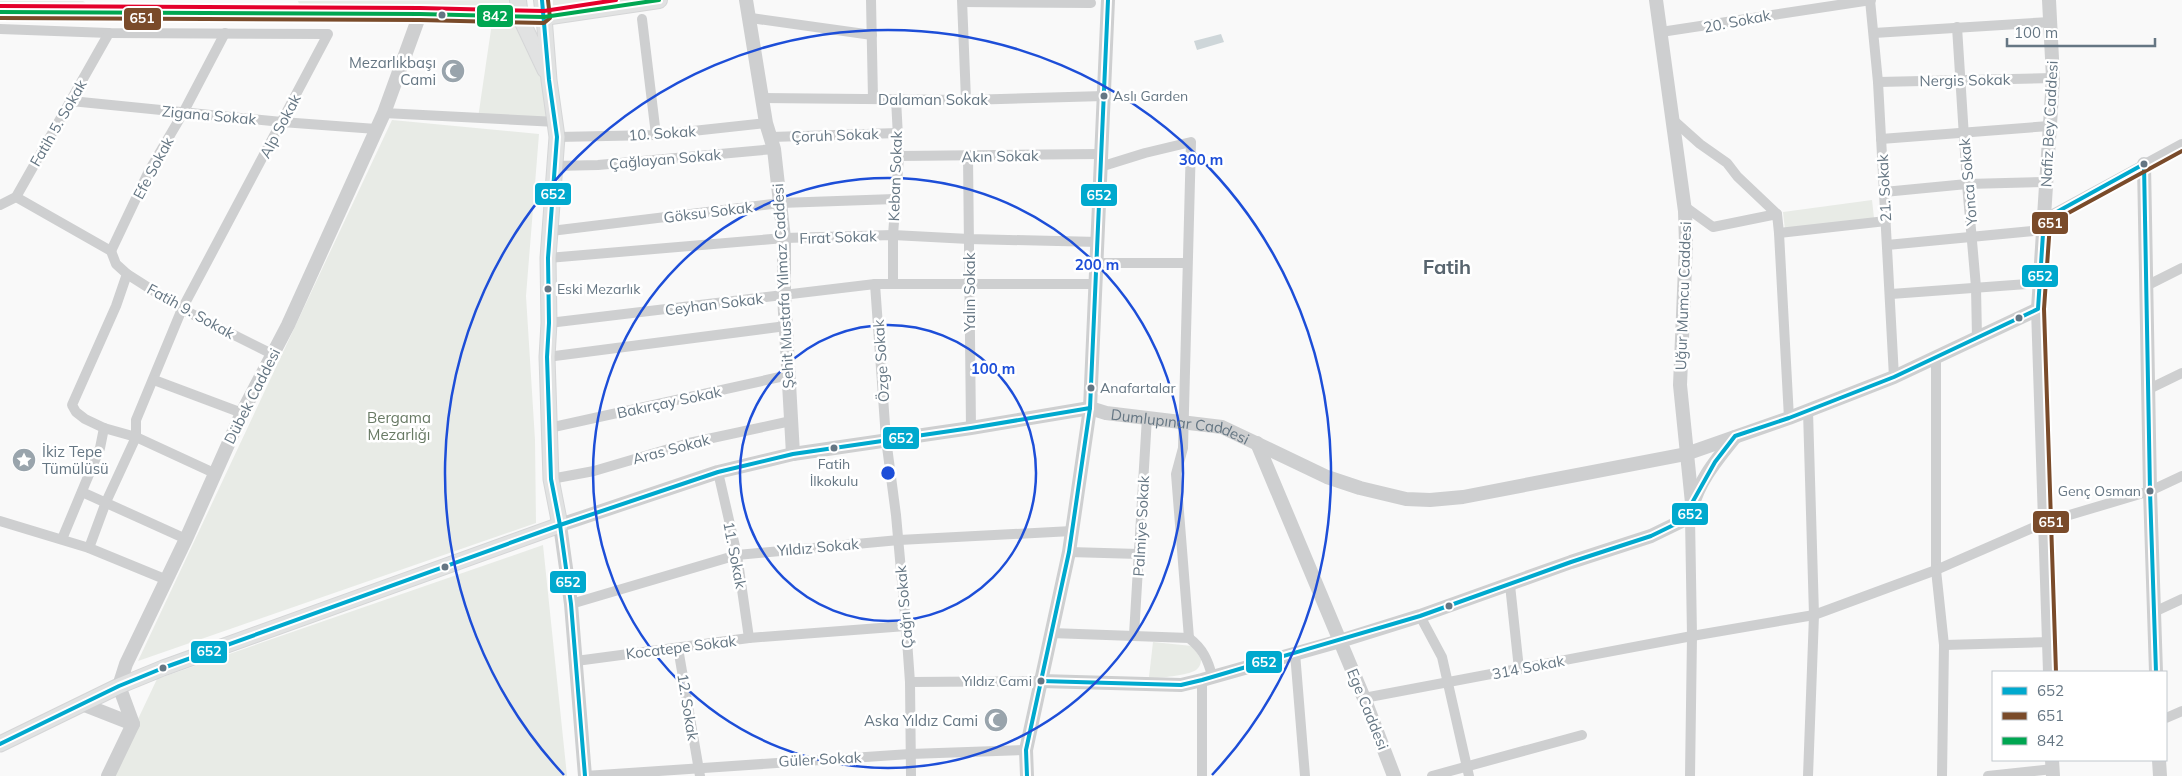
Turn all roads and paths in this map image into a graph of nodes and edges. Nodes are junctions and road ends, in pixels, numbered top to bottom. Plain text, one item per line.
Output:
1 (518, 0) edge
2 (542, 0) edge
3 (659, 0) edge
4 (746, 0) edge
5 (871, 0) edge
6 (1656, 0) edge
7 (1871, 0) edge
8 (2049, 0) edge
9 (962, 1) edge
10 (1056, 1) edge
11 (1112, 1) edge
12 (1854, 1) edge
13 (1091, 3) dead end
14 (0, 12) edge
15 (420, 14) junction
16 (520, 16) junction
17 (544, 17) junction
18 (642, 18) dead end
19 (751, 18) junction
20 (2050, 22) junction
21 (1958, 27) junction
22 (3, 29) edge
23 (1661, 32) junction
24 (109, 33) junction
25 (224, 33) junction
26 (1874, 33) junction
27 (872, 35) junction
28 (0, 40) edge
29 (2053, 78) junction
30 (549, 80) junction
31 (1960, 80) junction
32 (1878, 82) junction
33 (1104, 96) junction
34 (762, 98) junction
35 (873, 99) junction
36 (896, 99) junction
37 (966, 100) junction
38 (71, 101) junction
39 (183, 113) junction
40 (384, 113) junction
41 (1672, 119) junction
42 (282, 122) junction
43 (766, 122) junction
44 (2049, 126) junction
45 (376, 129) junction
46 (557, 130) junction
47 (898, 133) junction
48 (1964, 133) junction
49 (656, 135) junction
50 (1881, 139) junction
51 (773, 143) junction
52 (2182, 144) edge
53 (899, 156) junction
54 (968, 156) junction
55 (1100, 161) junction
56 (2144, 164) junction
57 (555, 166) junction
58 (2046, 182) junction
59 (1967, 184) junction
60 (1884, 192) junction
61 (16, 197) junction
62 (895, 199) junction
63 (780, 203) junction
64 (0, 205) edge
65 (1684, 206) junction
66 (1777, 214) junction
67 (1886, 221) junction
68 (2044, 225) junction
69 (551, 231) junction
70 (1779, 234) junction
71 (893, 235) junction
72 (1972, 237) junction
73 (784, 238) junction
74 (969, 239) junction
75 (1099, 242) junction
76 (1887, 245) junction
77 (111, 251) junction
78 (548, 258) junction
79 (1098, 263) junction
80 (1187, 263) junction
81 (2182, 268) edge
82 (127, 274) junction
83 (893, 283) junction
84 (2040, 283) junction
85 (875, 284) junction
86 (969, 284) junction
87 (1097, 284) junction
88 (2146, 286) junction
89 (1976, 287) junction
90 (1891, 294) junction
91 (784, 295) junction
92 (182, 309) junction
93 (2038, 310) junction
94 (549, 323) junction
95 (786, 326) junction
96 (1977, 338) junction
97 (272, 354) junction
98 (547, 357) junction
99 (1936, 358) junction
100 (2182, 373) edge
101 (789, 375) junction
102 (1894, 377) junction
103 (154, 380) junction
104 (2148, 389) junction
105 (1090, 408) junction
106 (1808, 411) junction
107 (242, 413) junction
108 (1147, 417) junction
109 (1789, 418) junction
110 (791, 421) junction
111 (1184, 421) junction
112 (104, 428) junction
113 (549, 428) junction
114 (971, 428) junction
115 (1735, 436) junction
116 (136, 437) junction
117 (886, 439) junction
118 (1257, 443) junction
119 (793, 454) junction
120 (1686, 454) junction
121 (718, 472) junction
122 (214, 473) junction
123 (2182, 476) edge
124 (551, 479) junction
125 (2150, 491) junction
126 (82, 492) junction
127 (106, 502) junction
128 (1692, 503) junction
129 (1690, 517) junction
130 (0, 521) edge
131 (2046, 522) junction
132 (560, 524) junction
133 (1072, 531) junction
134 (62, 539) junction
135 (186, 539) junction
136 (899, 540) junction
137 (89, 548) junction
138 (1069, 552) junction
139 (1139, 554) junction
140 (737, 555) junction
141 (1936, 570) junction
142 (167, 580) junction
143 (1510, 585) junction
144 (2182, 599) edge
145 (571, 604) junction
146 (2154, 612) junction
147 (1420, 616) junction
148 (1814, 616) junction
149 (906, 626) junction
150 (1052, 633) junction
151 (1134, 635) junction
152 (1692, 636) junction
153 (749, 638) junction
154 (1189, 638) junction
155 (1340, 641) junction
156 (2050, 642) junction
157 (1944, 645) junction
158 (678, 648) junction
159 (1295, 653) junction
160 (576, 661) junction
161 (1519, 669) junction
162 (2050, 671) edge
163 (2156, 671) edge
164 (1207, 678) junction
165 (1041, 681) junction
166 (910, 682) junction
167 (1447, 683) junction
168 (119, 686) junction
169 (1364, 698) junction
170 (82, 704) junction
171 (2182, 711) edge
172 (2167, 718) edge
173 (133, 724) junction
174 (1582, 735) dead end
175 (0, 744) edge
176 (1026, 750) junction
177 (910, 754) junction
178 (2159, 761) edge
179 (2053, 768) edge
180 (699, 771) edge
181 (1468, 772) edge
182 (108, 776) edge
183 (585, 776) edge
184 (911, 776) edge
185 (1027, 776) edge
186 (1202, 776) edge
187 (1305, 776) edge
188 (1394, 776) edge
189 (1432, 776) edge
190 (1690, 776) edge
191 (1808, 776) edge
192 (1942, 776) edge
193 (1988, 776) edge
194 (2160, 776) edge

1 - 16 main road
2 - 17 main road
3 - 17 main road
4 - 19 street, Şehit Mustafa Yılmaz Caddesi
5 - 27 street
6 - 23 street, Uğur Mumcu Caddesi
7 - 12 street, 20. Sokak
7 - 26 street, 21. Sokak
8 - 20 street, Nafiz Bey Caddesi
9 - 10 street
9 - 37 street
10 - 13 street
11 - 33 street
12 - 23 street, 20. Sokak
14 - 15 main road
15 - 16 main road
15 - 40 street, Dübek Caddesi
16 - 17 main road
16 - 30 main road
17 - 30 main road
18 - 49 street
19 - 27 street
19 - 34 street, Şehit Mustafa Yılmaz Caddesi
20 - 21 street
20 - 29 street, Nafiz Bey Caddesi
21 - 26 street
21 - 31 street, Yonca Sokak
22 - 24 street
22 - 28 street
23 - 41 street, Uğur Mumcu Caddesi
24 - 25 street
24 - 38 street, Fatih 5. Sokak
25 - 39 street, Efe Sokak
25 - 42 street, Alp Sokak
26 - 32 street, 21. Sokak
27 - 35 street
29 - 31 street, Nergis Sokak
29 - 44 street, Nafiz Bey Caddesi
30 - 46 main road
31 - 32 street, Nergis Sokak
31 - 48 street, Yonca Sokak
32 - 50 street, 21. Sokak
33 - 37 street, Dalaman Sokak
33 - 55 street
34 - 35 street, Dalaman Sokak
34 - 43 street, Şehit Mustafa Yılmaz Caddesi
35 - 36 street, Dalaman Sokak
36 - 37 street, Dalaman Sokak
36 - 47 street, Keban Sokak
38 - 39 street, Zigana Sokak
38 - 61 street, Fatih 5. Sokak
39 - 42 street, Zigana Sokak
39 - 77 street, Efe Sokak
40 - 45 street, Dübek Caddesi
40 - 46 street, 10. Sokak
41 - 65 street, Uğur Mumcu Caddesi
41 - 66 street
42 - 45 street, Zigana Sokak
42 - 92 street, Alp Sokak
43 - 49 street, 10. Sokak
43 - 51 street, Şehit Mustafa Yılmaz Caddesi
44 - 48 street
44 - 58 street, Nafiz Bey Caddesi
45 - 97 street, Dübek Caddesi
46 - 49 street, 10. Sokak
46 - 57 main road
47 - 51 street, Çoruh Sokak
47 - 53 street, Keban Sokak
48 - 50 street
48 - 59 street, Yonca Sokak
50 - 60 street, 21. Sokak
51 - 57 street, Çağlayan Sokak
51 - 63 street, Şehit Mustafa Yılmaz Caddesi
52 - 56 street
53 - 54 street, Akın Sokak
53 - 62 street, Keban Sokak
54 - 55 street, Akın Sokak
54 - 74 street, Yalın Sokak
55 - 75 street
55 - 80 street, Akın Sokak
56 - 68 street
56 - 88 street
57 - 69 main road
58 - 59 street
58 - 68 street, Nafiz Bey Caddesi
59 - 60 street
59 - 72 street, Yonca Sokak
60 - 67 street, 21. Sokak
61 - 64 street
61 - 77 street, Fatih 9. Sokak
62 - 63 street, Göksu Sokak
62 - 71 street, Keban Sokak
63 - 69 street, Göksu Sokak
63 - 73 street, Şehit Mustafa Yılmaz Caddesi
65 - 66 street
65 - 120 street, Uğur Mumcu Caddesi
66 - 70 street
67 - 70 street
67 - 76 street, 21. Sokak
68 - 72 street
68 - 84 street, Nafiz Bey Caddesi
69 - 78 main road
70 - 109 street
71 - 73 street, Fırat Sokak
71 - 74 street, Fırat Sokak
71 - 83 street, Keban Sokak
72 - 76 street
72 - 89 street, Yonca Sokak
73 - 78 street, Fırat Sokak
73 - 91 street, Şehit Mustafa Yılmaz Caddesi
74 - 75 street, Fırat Sokak
74 - 86 street, Yalın Sokak
75 - 79 street
76 - 90 street, 21. Sokak
77 - 82 street, Fatih 9. Sokak
78 - 94 main road
79 - 80 street
79 - 87 street
80 - 111 street
81 - 88 street
82 - 92 street, Fatih 9. Sokak
82 - 112 street
83 - 85 street, Ceyhan Sokak
83 - 86 street, Ceyhan Sokak
84 - 89 street
84 - 93 street, Nafiz Bey Caddesi
85 - 91 street, Ceyhan Sokak
85 - 117 street, Özge Sokak
86 - 87 street, Ceyhan Sokak
86 - 114 street, Yalın Sokak
87 - 105 street
88 - 104 street
89 - 90 street
89 - 96 street, Yonca Sokak
90 - 102 street, 21. Sokak
91 - 94 street, Ceyhan Sokak
91 - 95 street, Şehit Mustafa Yılmaz Caddesi
92 - 97 street, Fatih 9. Sokak
92 - 103 street, Alp Sokak
93 - 96 street
93 - 131 street, Nafiz Bey Caddesi
94 - 98 main road
95 - 98 street
95 - 101 street, Şehit Mustafa Yılmaz Caddesi
96 - 99 street
97 - 107 street, Dübek Caddesi
98 - 113 main road
99 - 102 street
99 - 141 street
100 - 104 street
101 - 110 street, Şehit Mustafa Yılmaz Caddesi
101 - 113 street, Bakırçay Sokak
102 - 106 street
103 - 107 street
103 - 116 street, Alp Sokak
104 - 125 street
105 - 108 street, Dumlupınar Caddesi
105 - 114 street, Dumlupınar Caddesi
105 - 133 street
106 - 109 street
106 - 148 street
107 - 122 street, Dübek Caddesi
108 - 111 street, Dumlupınar Caddesi
108 - 139 street, Palmiye Sokak
109 - 115 street
110 - 119 street, Şehit Mustafa Yılmaz Caddesi
110 - 124 street, Aras Sokak
111 - 118 street, Dumlupınar Caddesi
111 - 154 street
112 - 116 street
112 - 126 street
113 - 124 main road
114 - 117 street, Dumlupınar Caddesi
115 - 120 street
115 - 128 street
116 - 122 street
116 - 127 street, Alp Sokak
117 - 119 street, Dumlupınar Caddesi
117 - 136 street, Çağrı Sokak
118 - 120 street
118 - 155 street, Dumlupınar Caddesi
119 - 121 street, Dumlupınar Caddesi
120 - 128 street, Uğur Mumcu Caddesi
121 - 132 street, Dumlupınar Caddesi
121 - 140 street, 11. Sokak
122 - 135 street, Dübek Caddesi
123 - 125 street, 314 Sokak
124 - 132 main road
125 - 131 street, 314 Sokak
125 - 146 street
126 - 127 street
126 - 134 street
127 - 135 street
127 - 137 street, Alp Sokak
128 - 129 street
129 - 143 street
129 - 152 street
130 - 134 street
131 - 141 street, 314 Sokak
131 - 156 street, Nafiz Bey Caddesi
132 - 145 street
132 - 168 main road, Dumlupınar Caddesi
133 - 136 street, Yıldız Sokak
133 - 138 street
134 - 137 street
135 - 142 street, Dübek Caddesi
136 - 140 street, Yıldız Sokak
136 - 149 street, Çağrı Sokak
137 - 142 street
138 - 139 street
138 - 150 street
139 - 151 street, Palmiye Sokak
140 - 145 street, Yıldız Sokak
140 - 153 street, 11. Sokak
141 - 148 street, 314 Sokak
141 - 157 street
142 - 168 street, Dübek Caddesi
143 - 147 street
143 - 161 street
144 - 146 street
145 - 160 street
146 - 163 street
147 - 155 street
147 - 167 street
148 - 152 street, 314 Sokak
148 - 191 street
149 - 153 street, Kocatepe Sokak
149 - 166 street, Çağrı Sokak
150 - 151 street
150 - 165 street
151 - 154 street
152 - 161 street, 314 Sokak
152 - 190 street
153 - 158 street, Kocatepe Sokak
154 - 164 street
155 - 159 street
155 - 169 street, Ege Caddesi
156 - 157 street
156 - 162 street, Nafiz Bey Caddesi
157 - 192 street
158 - 160 street, Kocatepe Sokak
158 - 180 street, 12. Sokak
159 - 164 street
159 - 187 street
160 - 183 street
161 - 167 street, 314 Sokak
164 - 165 street
164 - 186 street
165 - 166 street
165 - 176 street
166 - 177 street, Çağrı Sokak
167 - 169 street, 314 Sokak
167 - 181 street
168 - 170 main road, Dumlupınar Caddesi
168 - 173 street
169 - 188 street, Ege Caddesi
170 - 173 street
170 - 175 main road, Dumlupınar Caddesi
171 - 172 street
173 - 182 street
174 - 181 street
176 - 177 street, Güler Sokak
176 - 185 street
177 - 180 street, Güler Sokak
177 - 184 street, Çağrı Sokak
178 - 194 street
179 - 193 street
180 - 183 street, Güler Sokak
181 - 189 street

